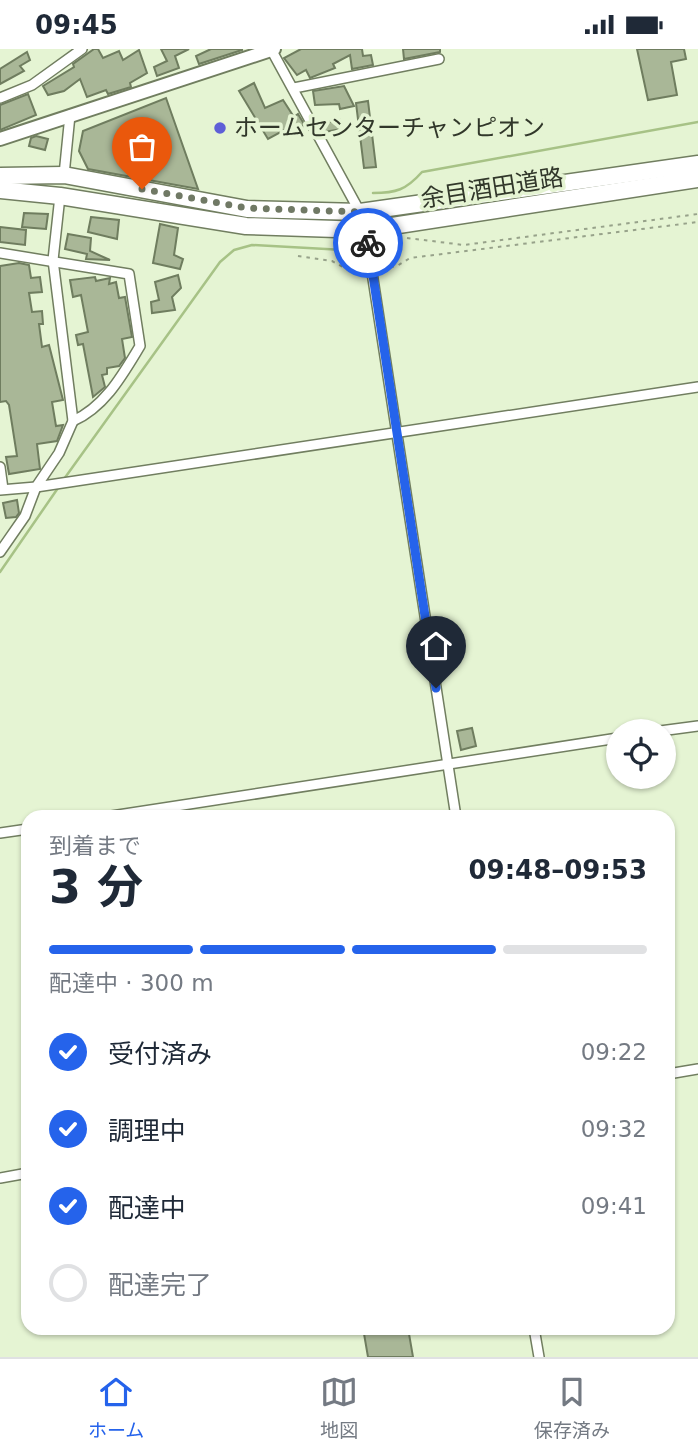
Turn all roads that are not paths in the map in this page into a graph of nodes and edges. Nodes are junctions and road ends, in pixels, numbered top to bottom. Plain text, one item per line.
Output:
1 (82, 49) edge
2 (273, 50) edge
3 (439, 59) dead end
4 (294, 88) junction
5 (0, 98) edge
6 (70, 115) junction
7 (0, 139) edge
8 (698, 164) edge
9 (64, 175) junction
10 (0, 176) edge
11 (698, 179) edge
12 (0, 190) edge
13 (60, 196) junction
14 (360, 212) junction
15 (366, 230) junction
16 (0, 253) edge
17 (53, 260) junction
18 (698, 387) edge
19 (73, 421) junction
20 (397, 432) junction
21 (0, 467) edge
22 (36, 487) junction
23 (2, 490) edge
24 (0, 552) edge
25 (698, 726) edge
26 (676, 729) edge
27 (606, 740) edge
28 (448, 765) junction
29 (151, 810) edge
30 (455, 810) edge
31 (21, 830) edge
32 (0, 833) edge
33 (698, 1069) edge
34 (675, 1073) edge
35 (21, 1174) edge
36 (0, 1178) edge
37 (535, 1335) edge
38 (539, 1357) edge

1 - 5 street
2 - 4 street
2 - 6 street
3 - 4 street
4 - 14 street
6 - 7 street
6 - 9 street
8 - 14 highway, 余目酒田道路
9 - 10 highway, 余目酒田道路
9 - 14 highway, 余目酒田道路
11 - 15 highway, 余目酒田道路
12 - 13 highway, 余目酒田道路
13 - 15 highway, 余目酒田道路
13 - 17 street
14 - 15 street
15 - 20 street
16 - 17 street
17 - 19 street
17 - 19 street
18 - 20 street
19 - 22 street
20 - 22 street
20 - 28 street
21 - 23 street
22 - 23 street
22 - 24 street
25 - 26 street
27 - 28 street
28 - 29 street
28 - 30 street
31 - 32 street
33 - 34 street
35 - 36 street
37 - 38 street

